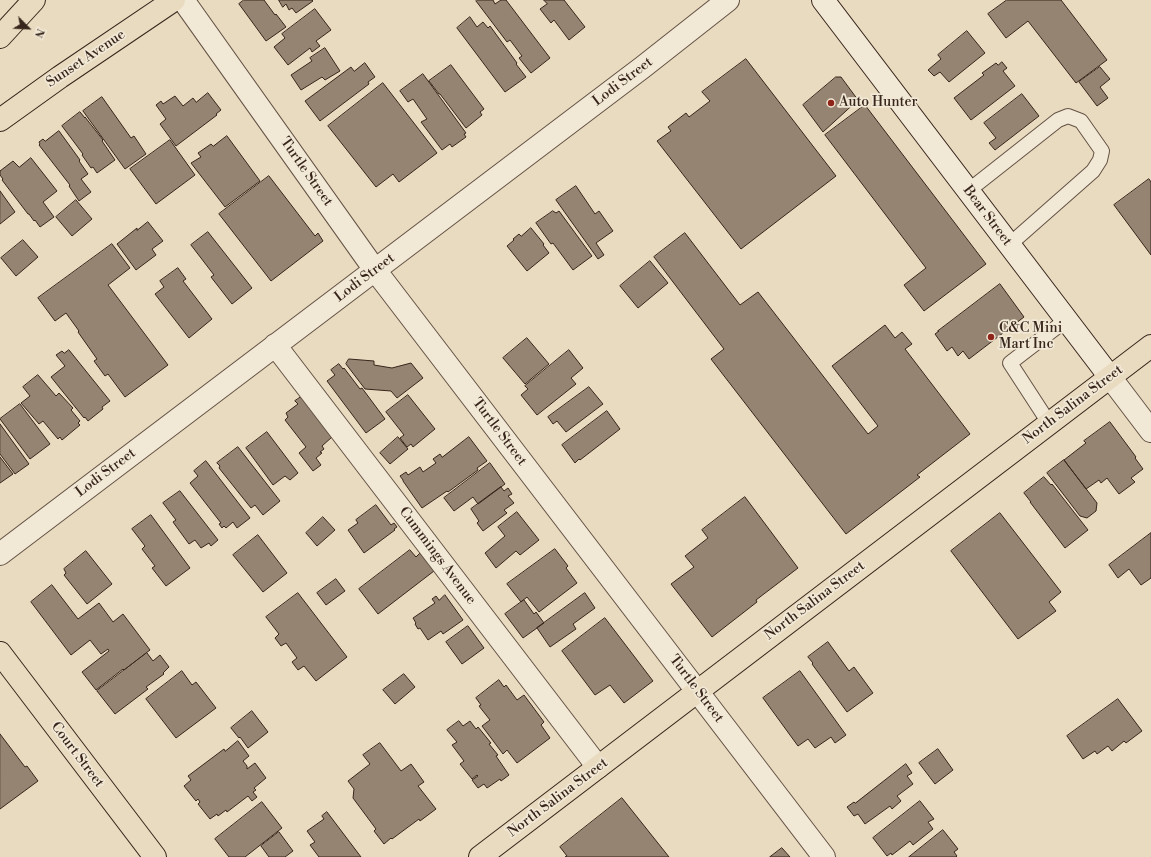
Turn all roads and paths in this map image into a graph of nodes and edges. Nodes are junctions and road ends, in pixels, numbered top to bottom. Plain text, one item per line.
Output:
1 (34, 0) edge
2 (174, 0) edge
3 (184, 0) edge
4 (728, 0) edge
5 (823, 0) edge
6 (0, 37) edge
7 (0, 120) edge
8 (968, 191) junction
9 (1009, 245) junction
10 (375, 270) junction
11 (1066, 320) junction
12 (276, 345) junction
13 (1151, 346) edge
14 (1110, 377) junction
15 (1049, 423) junction
16 (1151, 431) edge
17 (0, 554) edge
18 (0, 653) edge
19 (698, 691) junction
20 (598, 767) junction
21 (155, 857) edge
22 (480, 857) edge
23 (824, 857) edge

1 - 6 main road
2 - 7 main road, Sunset Avenue
3 - 10 street, Turtle Street
4 - 10 street, Lodi Street
5 - 8 street, Bear Street
8 - 9 street, Bear Street
8 - 9 lane
9 - 11 street, Bear Street
10 - 12 street, Lodi Street
10 - 19 street, Turtle Street
11 - 14 street, Bear Street
11 - 15 lane
12 - 17 street, Lodi Street
12 - 20 street, Cummings Avenue
13 - 14 main road, North Salina Street
14 - 15 main road, North Salina Street
14 - 16 street, Bear Street
15 - 19 main road, North Salina Street
18 - 21 main road, Court Street
19 - 20 main road, North Salina Street
19 - 23 street, Turtle Street
20 - 22 main road, North Salina Street

